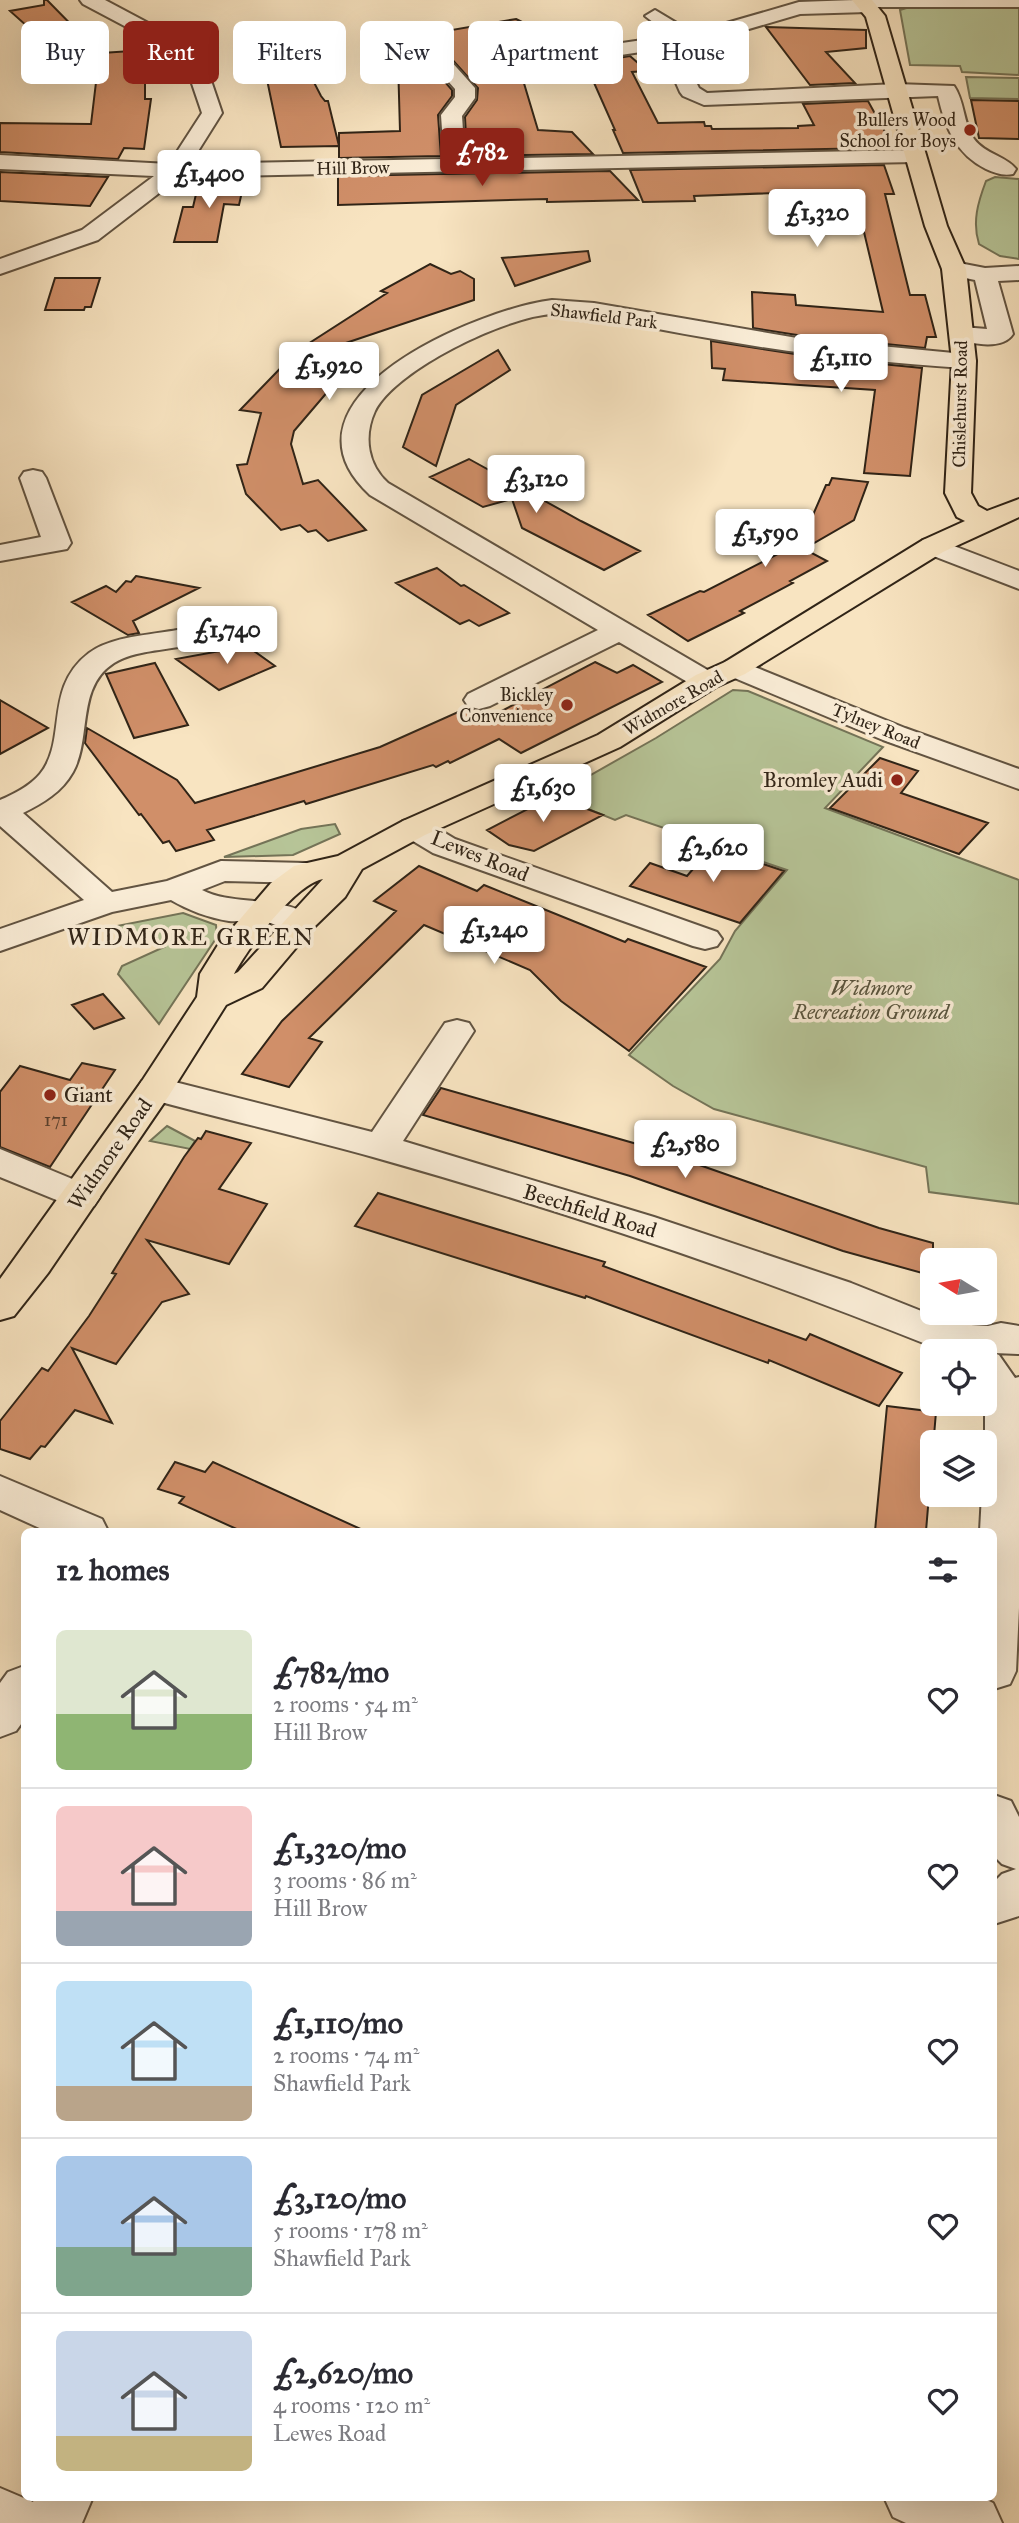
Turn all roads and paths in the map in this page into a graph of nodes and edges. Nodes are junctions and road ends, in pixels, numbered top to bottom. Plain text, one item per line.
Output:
1 (90, 0) edge
2 (1019, 1) edge
3 (865, 2) edge
4 (655, 16) dead end
5 (662, 21) edge
6 (749, 23) edge
7 (454, 76) edge
8 (686, 84) edge
9 (895, 90) junction
10 (970, 149) junction
11 (1019, 150) edge
12 (915, 156) junction
13 (0, 162) edge
14 (455, 166) junction
15 (1004, 169) dead end
16 (175, 171) junction
17 (0, 267) edge
18 (954, 270) junction
19 (1019, 273) edge
20 (985, 275) junction
21 (962, 334) junction
22 (964, 361) junction
23 (33, 478) dead end
24 (1019, 507) edge
25 (984, 521) junction
26 (933, 546) junction
27 (0, 553) edge
28 (1019, 581) edge
29 (619, 631) junction
30 (177, 639) dead end
31 (735, 668) junction
32 (706, 681) junction
33 (479, 699) dead end
34 (1019, 780) edge
35 (1, 810) edge
36 (414, 828) junction
37 (349, 863) junction
38 (306, 873) junction
39 (188, 885) junction
40 (104, 904) junction
41 (265, 911) junction
42 (299, 923) junction
43 (705, 939) dead end
44 (0, 941) edge
45 (214, 997) junction
46 (457, 1031) dead end
47 (155, 1089) junction
48 (381, 1147) junction
49 (0, 1162) edge
50 (81, 1196) junction
51 (0, 1306) edge
52 (949, 1339) edge
53 (992, 1339) edge
54 (1019, 1340) edge
55 (997, 1383) edge
56 (1013, 1399) edge
57 (0, 1492) edge
58 (80, 1528) edge
59 (997, 1628) edge
60 (21, 1689) edge
61 (0, 1718) edge
62 (997, 1821) edge
63 (1019, 1850) edge
64 (1019, 1889) edge
65 (997, 1902) edge
66 (62, 2501) edge
67 (922, 2501) edge
68 (0, 2517) edge
69 (15, 2523) edge
70 (53, 2523) edge
71 (973, 2523) edge

1 - 16 street
2 - 3 street
3 - 6 street
3 - 9 main road, Chislehurst Road
4 - 5 street
7 - 14 street
8 - 9 street
9 - 10 street
9 - 12 main road, Chislehurst Road
10 - 11 street
10 - 15 street
12 - 14 street, Hill Brow
12 - 18 main road, Chislehurst Road
13 - 16 street, Hill Brow
14 - 16 street, Hill Brow
16 - 17 street
18 - 20 street
18 - 21 main road, Chislehurst Road
19 - 20 street
20 - 21 street
21 - 22 main road, Chislehurst Road
22 - 25 main road, Chislehurst Road
22 - 29 street, Shawfield Park
23 - 27 street
24 - 25 main road, Widmore Road
25 - 26 main road, Widmore Road
26 - 28 street
26 - 31 main road, Widmore Road
29 - 32 street, Shawfield Park
29 - 33 street
30 - 35 street
31 - 32 main road, Widmore Road
31 - 34 street, Tylney Road
32 - 36 main road, Widmore Road
35 - 40 street
36 - 37 main road, Widmore Road
36 - 43 street, Lewes Road
37 - 38 main road, Widmore Road
37 - 42 main road, Widmore Road
38 - 39 street
38 - 41 main road, Widmore Road
39 - 40 street
39 - 41 street
40 - 44 street
41 - 42 street
41 - 45 main road, Widmore Road
42 - 45 main road, Widmore Road
45 - 47 main road, Widmore Road
46 - 48 street
47 - 48 street, Beechfield Road
47 - 50 main road, Widmore Road
48 - 52 street, Beechfield Road
49 - 50 street
50 - 51 main road, Widmore Road
53 - 54 street, Beechfield Road
55 - 56 street
56 - 59 street
57 - 58 street
60 - 61 street
62 - 63 street
64 - 65 street
66 - 70 street
67 - 71 street
68 - 69 street

